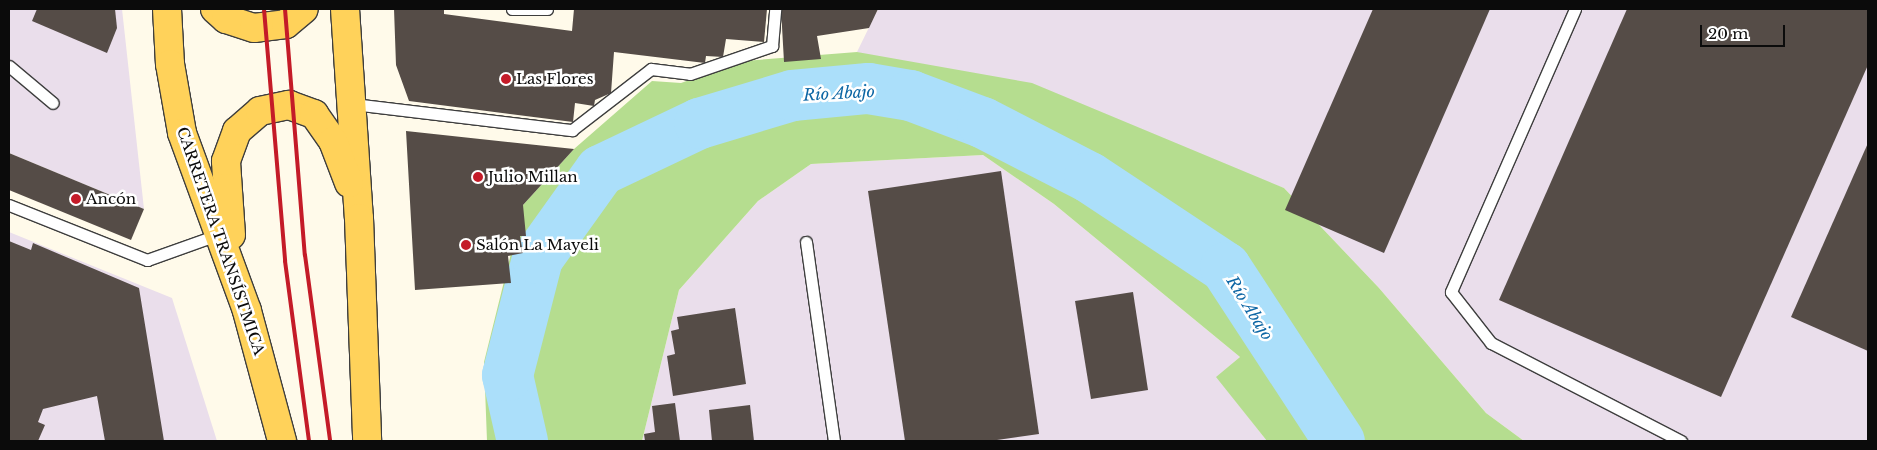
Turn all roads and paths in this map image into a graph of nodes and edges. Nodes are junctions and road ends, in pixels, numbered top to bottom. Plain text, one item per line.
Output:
1 (167, 9) edge
2 (215, 9) edge
3 (304, 9) edge
4 (345, 9) edge
5 (512, 9) edge
6 (547, 9) edge
7 (775, 9) edge
8 (1575, 9) edge
9 (9, 66) edge
10 (53, 103) dead end
11 (353, 104) junction
12 (9, 204) edge
13 (359, 218) junction
14 (220, 234) junction
15 (806, 242) dead end
16 (234, 273) junction
17 (282, 441) edge
18 (367, 441) edge
19 (834, 441) edge
20 (1681, 441) edge

1 - 14 main road, CARRETERA TRANSÍSTMICA
2 - 3 main road
4 - 11 main road
5 - 6 lane
7 - 11 lane
8 - 20 lane
9 - 10 lane
11 - 13 main road
12 - 14 lane
13 - 16 main road
13 - 18 main road
14 - 16 main road, CARRETERA TRANSÍSTMICA
15 - 19 lane
16 - 17 main road, CARRETERA TRANSÍSTMICA

